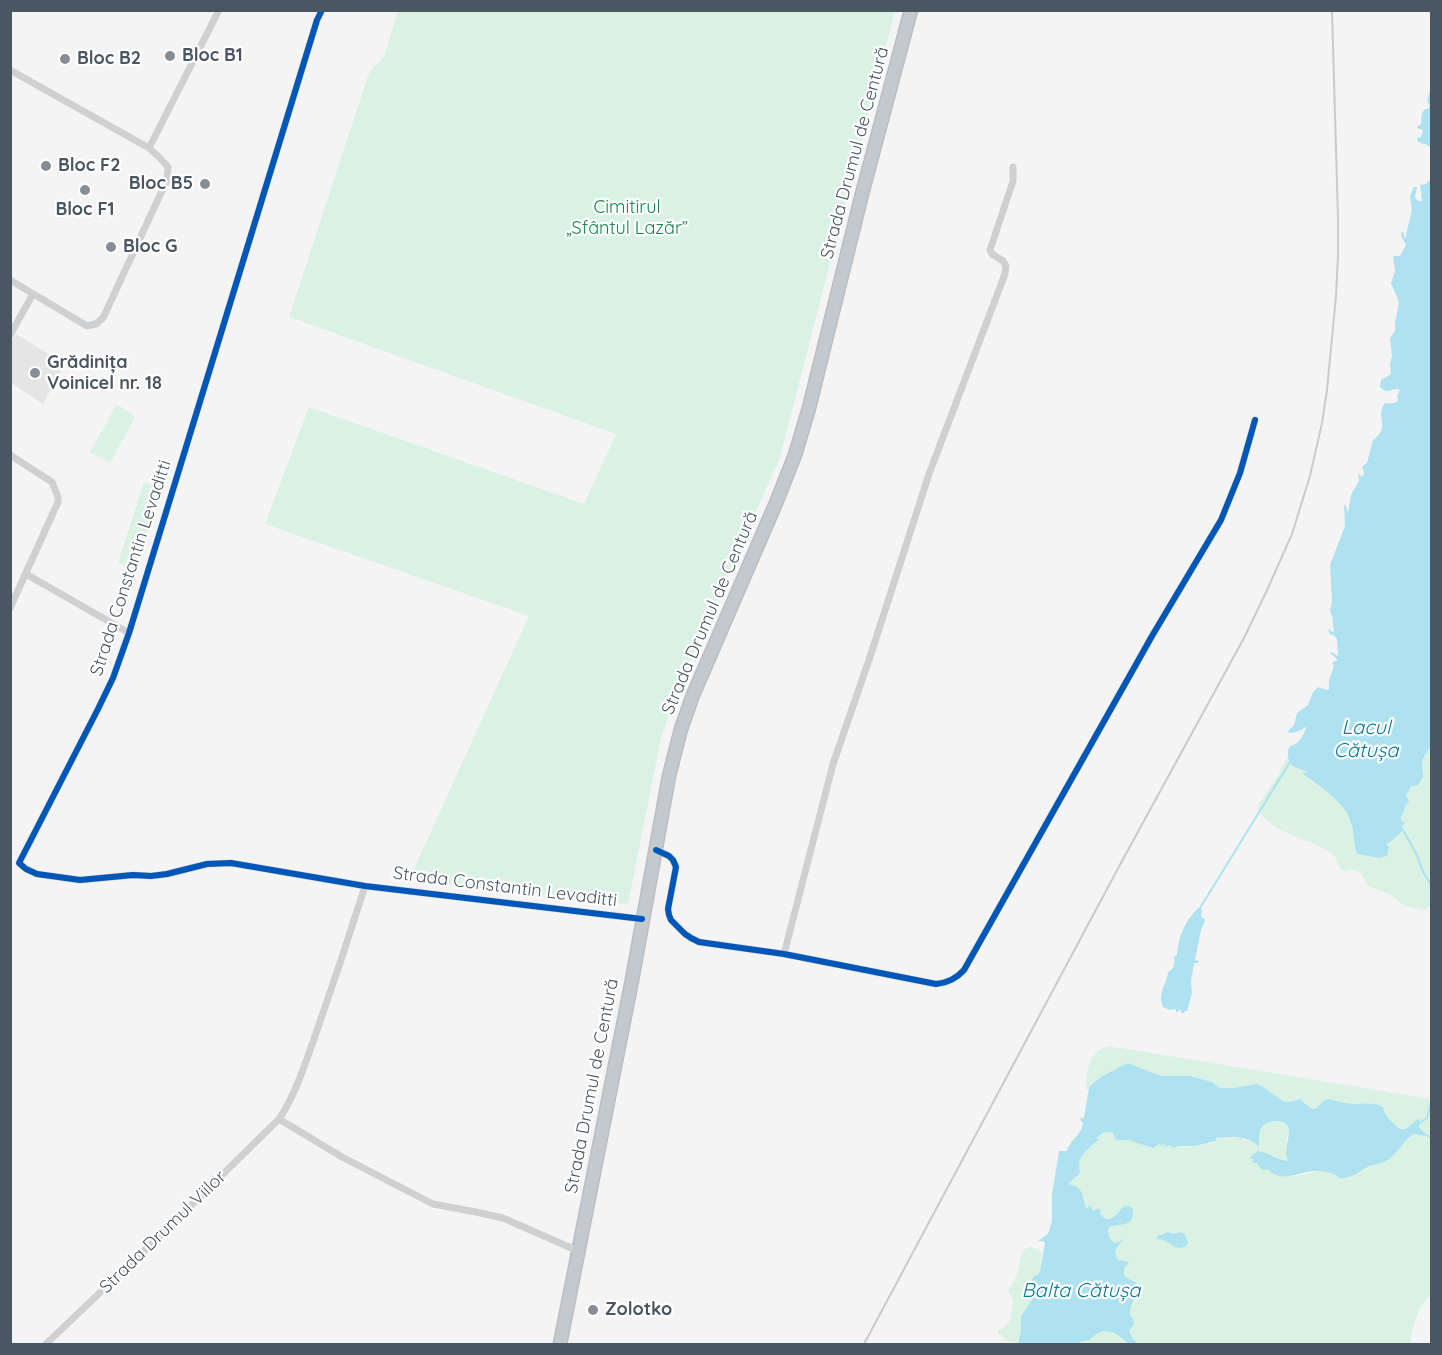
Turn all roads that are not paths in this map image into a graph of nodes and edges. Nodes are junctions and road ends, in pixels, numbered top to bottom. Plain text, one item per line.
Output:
1 (219, 10) edge
2 (322, 10) edge
3 (911, 10) edge
4 (10, 70) edge
5 (149, 148) junction
6 (1013, 166) dead end
7 (10, 280) edge
8 (33, 294) junction
9 (10, 335) edge
10 (1255, 420) dead end
11 (10, 455) edge
12 (26, 574) junction
13 (10, 608) edge
14 (129, 633) junction
15 (656, 850) junction
16 (365, 886) junction
17 (642, 919) junction
18 (784, 954) junction
19 (279, 1119) junction
20 (578, 1251) junction
21 (46, 1344) edge
22 (560, 1344) edge

1 - 5 street
2 - 14 street, Strada Constantin Levaditti
3 - 15 highway, Strada Drumul de Centură
4 - 5 street
5 - 8 street
6 - 18 street
7 - 8 street
8 - 9 street
10 - 18 street
11 - 12 street
12 - 13 street
12 - 14 street
14 - 16 street, Strada Constantin Levaditti
15 - 17 highway, Strada Drumul de Centură
15 - 18 street
16 - 17 street, Strada Constantin Levaditti
16 - 19 street, Strada Drumul Viilor
17 - 20 highway, Strada Drumul de Centură
19 - 20 street
19 - 21 street, Strada Drumul Viilor
20 - 22 highway, Strada Drumul de Centură

